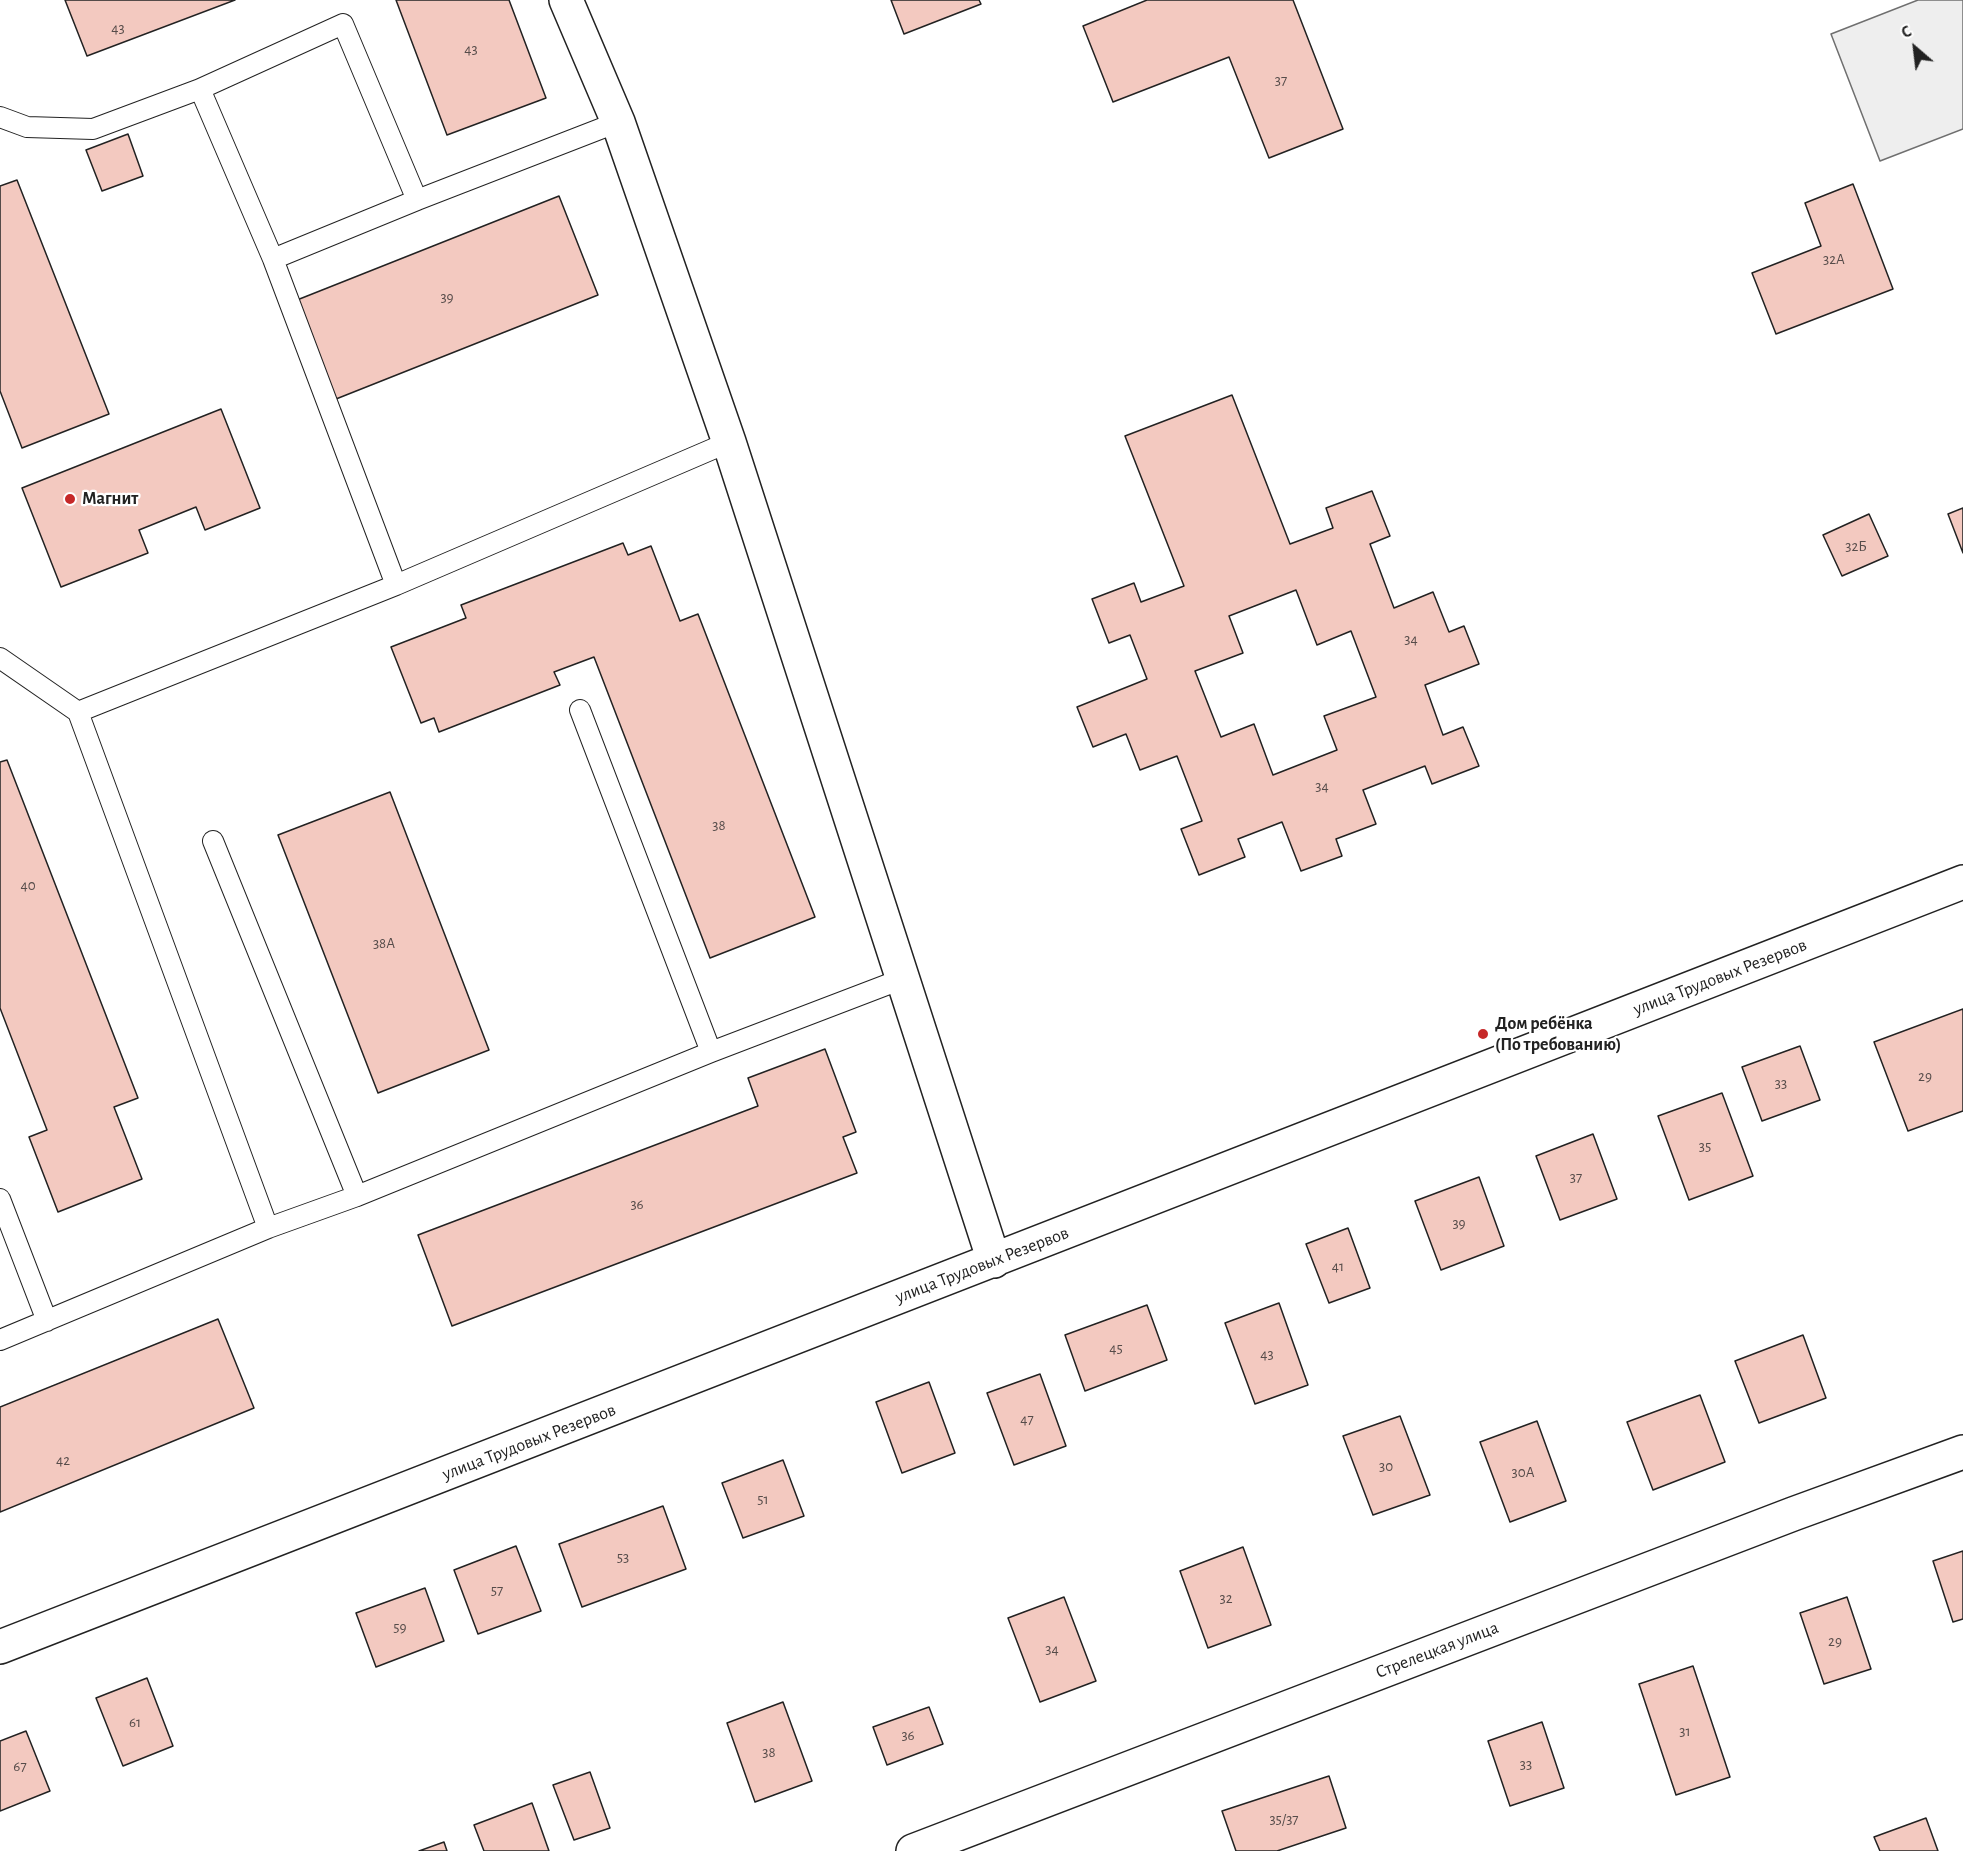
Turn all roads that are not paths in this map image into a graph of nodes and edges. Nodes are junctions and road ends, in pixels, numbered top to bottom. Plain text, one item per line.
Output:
1 (566, 0) edge
2 (200, 89) junction
3 (0, 117) edge
4 (618, 122) junction
5 (417, 200) junction
6 (273, 259) junction
7 (729, 442) junction
8 (396, 585) junction
9 (0, 658) edge
10 (580, 710) dead end
11 (78, 712) junction
12 (213, 841) dead end
13 (1963, 882) edge
14 (902, 980) junction
15 (711, 1052) junction
16 (357, 1196) junction
17 (0, 1199) edge
18 (268, 1228) junction
19 (994, 1260) junction
20 (47, 1321) junction
21 (0, 1340) edge
22 (1963, 1452) edge
23 (0, 1647) edge
24 (913, 1851) edge

1 - 4 street
2 - 3 lane
2 - 5 lane
2 - 6 lane
4 - 5 lane
4 - 7 street
5 - 6 lane
6 - 8 lane
7 - 8 lane
7 - 14 street
8 - 11 lane
9 - 11 lane
10 - 15 lane
11 - 18 lane
12 - 16 lane
13 - 19 street, улица Трудовых Резервов
14 - 15 lane
14 - 19 street
15 - 16 lane
16 - 18 lane
17 - 20 lane
18 - 20 lane
19 - 23 street, улица Трудовых Резервов
20 - 21 lane
22 - 24 street, Стрелецкая улица

